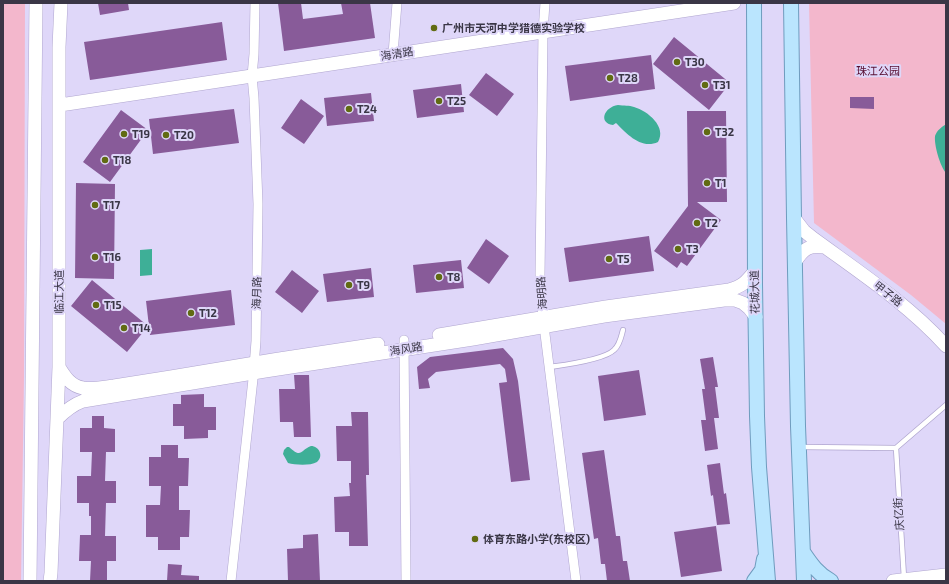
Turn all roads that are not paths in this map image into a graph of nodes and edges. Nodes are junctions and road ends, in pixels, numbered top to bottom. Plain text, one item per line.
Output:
1 (36, 3) edge
2 (60, 3) edge
3 (255, 3) edge
4 (397, 3) edge
5 (545, 3) edge
6 (734, 3) edge
7 (754, 3) edge
8 (791, 3) edge
9 (543, 32) junction
10 (393, 54) junction
11 (252, 76) junction
12 (60, 105) junction
13 (794, 218) junction
14 (826, 247) junction
15 (795, 262) junction
16 (755, 271) junction
17 (756, 317) junction
18 (544, 322) junction
19 (623, 330) dead end
20 (404, 345) junction
21 (946, 346) edge
22 (59, 368) junction
23 (254, 368) junction
24 (550, 368) junction
25 (946, 405) edge
26 (57, 419) junction
27 (799, 446) dead end
28 (896, 448) junction
29 (766, 551) junction
30 (803, 552) junction
31 (946, 575) edge
32 (31, 578) edge
33 (49, 578) edge
34 (231, 581) edge
35 (406, 581) edge
36 (576, 581) edge
37 (754, 581) edge
38 (768, 581) edge
39 (804, 581) edge
40 (831, 581) edge
41 (899, 581) edge

1 - 32 street
2 - 12 street, 临江大道
3 - 11 street, 海月路
4 - 10 street
5 - 9 street, 海明路
6 - 9 street, 海清路
7 - 16 main road, 花城大道
8 - 13 main road
9 - 10 street, 海清路
9 - 18 street, 海明路
10 - 11 street, 海清路
11 - 12 street, 海清路
11 - 23 street, 海月路
12 - 22 street, 临江大道
13 - 14 street, 甲子路
13 - 15 main road
14 - 15 street
14 - 21 street, 甲子路
15 - 30 main road
16 - 17 main road, 花城大道
16 - 18 street, 海风路
17 - 18 street, 海风路
17 - 29 main road, 花城大道
18 - 20 street, 海风路
18 - 24 street, 海明路
19 - 24 lane
20 - 23 street, 海风路
20 - 35 street
22 - 23 street, 海风路
22 - 26 street, 临江大道
23 - 26 street, 海风路
23 - 34 street, 海月路
24 - 36 street, 海明路
25 - 28 lane
26 - 33 street, 临江大道
27 - 28 lane
28 - 41 lane, 庆亿街
29 - 37 main road
29 - 38 main road, 花城大道
30 - 39 main road
30 - 40 main road
31 - 41 street

